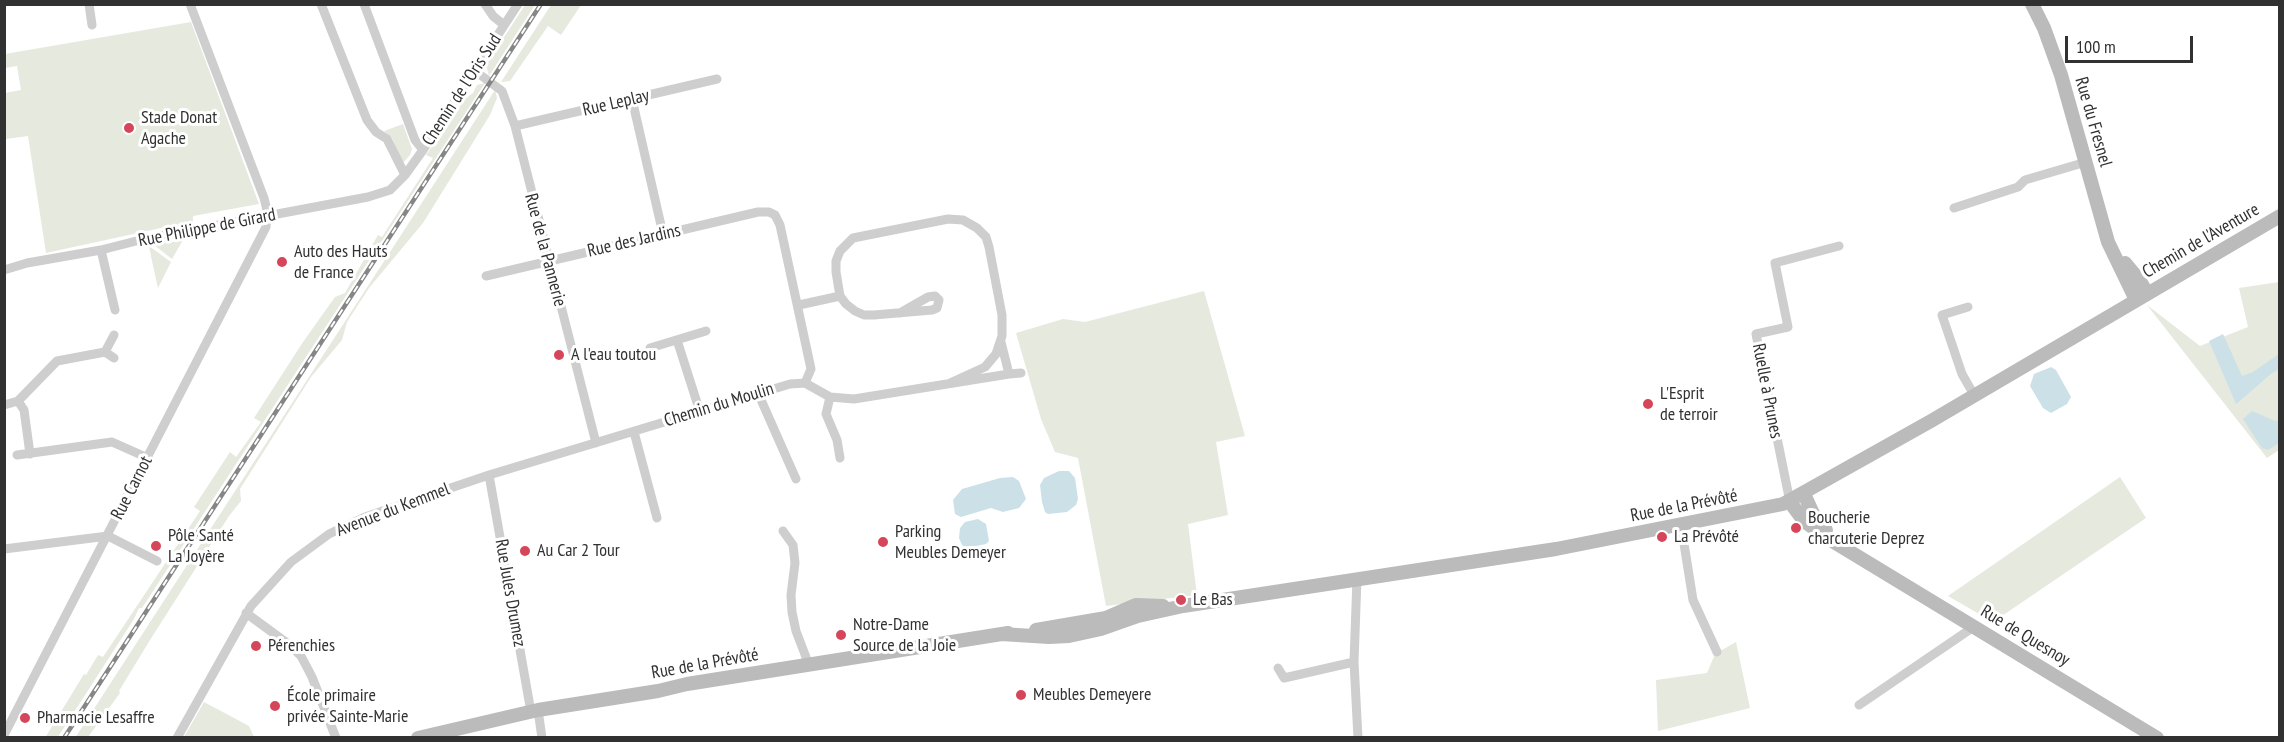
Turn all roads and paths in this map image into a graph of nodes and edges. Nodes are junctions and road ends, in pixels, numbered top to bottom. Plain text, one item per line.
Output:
1 (88, 4) edge
2 (190, 4) edge
3 (321, 4) edge
4 (364, 4) edge
5 (485, 4) edge
6 (518, 4) edge
7 (2032, 4) edge
8 (92, 25) dead end
9 (504, 25) junction
10 (475, 71) junction
11 (717, 79) dead end
12 (632, 99) junction
13 (515, 126) junction
14 (423, 150) junction
15 (2086, 162) junction
16 (405, 175) junction
17 (1954, 208) dead end
18 (267, 216) junction
19 (2280, 216) edge
20 (247, 220) junction
21 (663, 234) junction
22 (260, 241) junction
23 (1839, 246) dead end
24 (101, 250) junction
25 (548, 260) junction
26 (4, 270) edge
27 (486, 276) dead end
28 (840, 296) junction
29 (2141, 297) junction
30 (799, 305) junction
31 (1968, 307) dead end
32 (115, 310) dead end
33 (900, 313) dead end
34 (706, 331) dead end
35 (114, 335) dead end
36 (677, 340) junction
37 (1001, 342) junction
38 (650, 348) dead end
39 (105, 352) junction
40 (114, 358) dead end
41 (1021, 373) dead end
42 (1009, 374) junction
43 (805, 383) junction
44 (950, 383) junction
45 (758, 393) junction
46 (1974, 395) junction
47 (830, 397) junction
48 (18, 401) junction
49 (4, 405) edge
50 (700, 412) junction
51 (634, 432) junction
52 (596, 443) junction
53 (30, 454) junction
54 (17, 455) dead end
55 (148, 458) junction
56 (840, 458) dead end
57 (489, 475) junction
58 (796, 479) dead end
59 (1804, 494) junction
60 (1790, 502) junction
61 (657, 518) dead end
62 (1681, 525) junction
63 (783, 531) dead end
64 (108, 536) junction
65 (4, 549) edge
66 (157, 561) dead end
67 (1874, 564) junction
68 (1357, 578) junction
69 (246, 614) junction
70 (1975, 626) junction
71 (1717, 652) dead end
72 (1354, 662) junction
73 (808, 664) junction
74 (1278, 668) dead end
75 (1859, 705) dead end
76 (535, 711) junction
77 (4, 735) edge
78 (177, 738) edge
79 (336, 738) edge
80 (418, 738) edge
81 (542, 738) edge
82 (1358, 738) edge
83 (2157, 738) edge

1 - 8 street
2 - 18 street
3 - 16 street
4 - 14 street
5 - 9 street
6 - 9 street, Chemin de l'Oris Sud
7 - 15 street, Rue du Fresnel
9 - 10 street, Chemin de l'Oris Sud
10 - 13 street, Rue de la Pannerie
10 - 14 street, Chemin de l'Oris Sud
11 - 12 street, Rue Leplay
12 - 13 street, Rue Leplay
12 - 21 street
13 - 25 street, Rue de la Pannerie
14 - 16 street, Chemin de l'Oris Sud
15 - 17 street
15 - 29 street, Rue du Fresnel
16 - 18 street, Rue Philippe de Girard
18 - 20 street, Rue Philippe de Girard
18 - 22 street, Rue Carnot
19 - 29 street, Chemin de l'Aventure
20 - 22 street
20 - 24 street, Rue Philippe de Girard
21 - 25 street, Rue des Jardins
21 - 30 street, Rue des Jardins
22 - 55 street, Rue Carnot
23 - 60 street, Ruelle à Prunes
24 - 26 street, Rue Philippe de Girard
24 - 32 street
25 - 27 street, Rue des Jardins
25 - 52 street, Rue de la Pannerie
28 - 30 street
28 - 33 street
28 - 37 street
29 - 46 street, Rue de la Prévôté
30 - 43 street
31 - 46 street
34 - 36 street
35 - 39 street
36 - 38 street
36 - 50 street
37 - 42 street
37 - 44 street
39 - 40 street
39 - 48 street
41 - 42 street
42 - 44 street
43 - 45 street, Chemin du Moulin
43 - 47 street
44 - 47 street
45 - 50 street, Chemin du Moulin
45 - 58 street
46 - 59 street, Rue de la Prévôté
47 - 56 street
48 - 49 street
48 - 53 street
50 - 51 street, Chemin du Moulin
51 - 52 street, Avenue du Kemmel
51 - 61 street
52 - 57 street, Avenue du Kemmel
53 - 54 street
53 - 55 street
55 - 64 street, Rue Carnot
57 - 69 street, Avenue du Kemmel
57 - 76 street, Rue Jules Drumez
59 - 60 street, Rue de la Prévôté
59 - 67 street, Rue de Quesnoy
60 - 62 street, Rue de la Prévôté
60 - 67 street, Rue de Quesnoy
62 - 68 street, Rue de la Prévôté
62 - 71 street
63 - 73 street
64 - 65 street
64 - 66 street
64 - 77 street, Rue Carnot
67 - 70 street, Rue de Quesnoy
68 - 72 street
68 - 73 street, Rue de la Prévôté
69 - 78 street, Avenue du Kemmel
69 - 79 street
70 - 75 street
70 - 83 street, Rue de Quesnoy
72 - 74 street
72 - 82 street
73 - 76 street, Rue de la Prévôté
76 - 80 street, Rue de la Prévôté
76 - 81 street, Rue Jules Drumez

